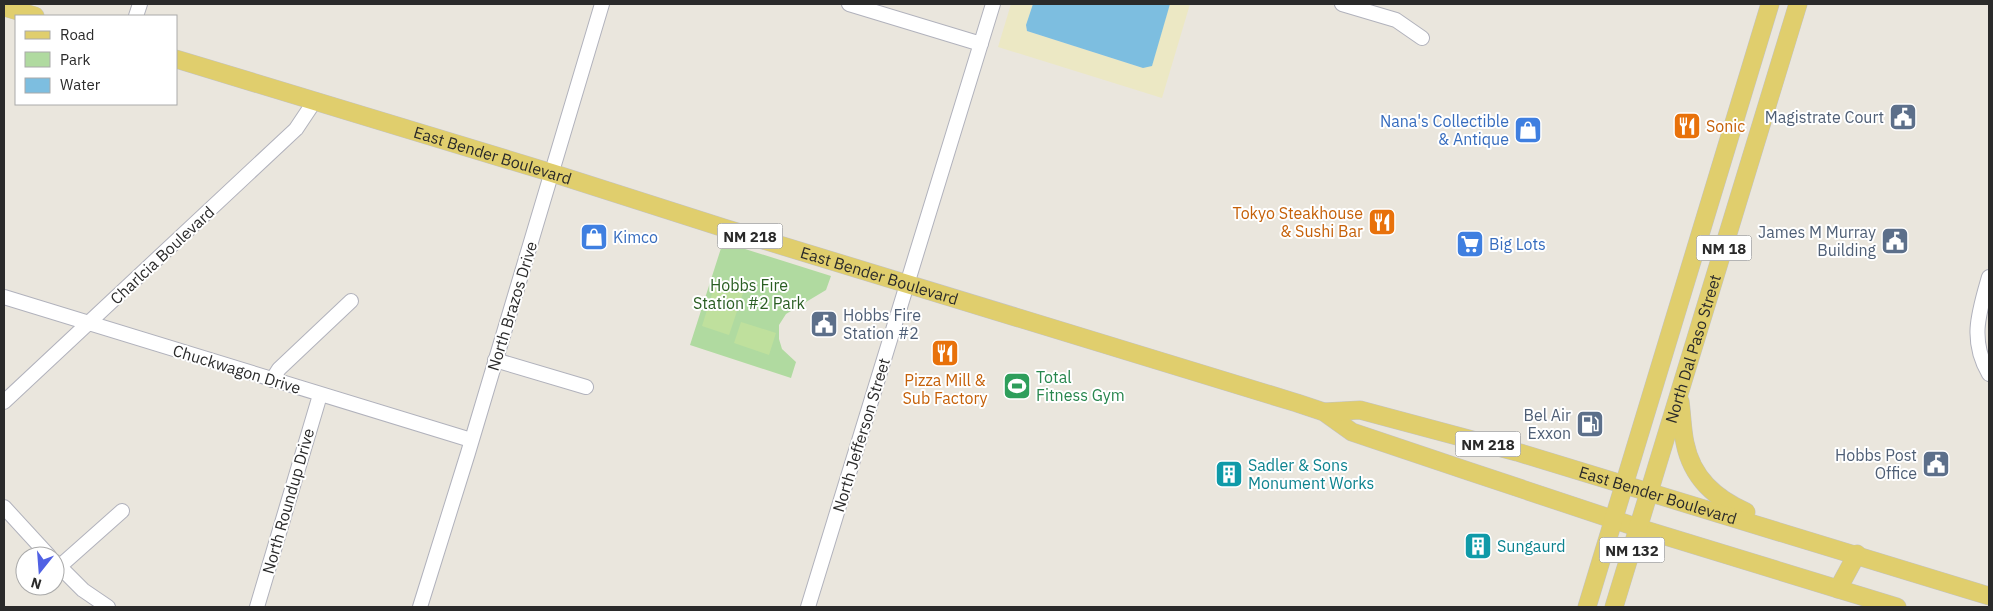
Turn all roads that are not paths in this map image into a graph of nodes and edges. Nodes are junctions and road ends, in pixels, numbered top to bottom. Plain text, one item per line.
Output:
1 (602, 4) edge
2 (849, 4) edge
3 (994, 4) edge
4 (1342, 4) edge
5 (1770, 4) edge
6 (1798, 4) edge
7 (4, 7) edge
8 (32, 15) edge
9 (1422, 38) dead end
10 (981, 44) junction
11 (178, 60) edge
12 (314, 102) junction
13 (552, 173) junction
14 (1989, 277) edge
15 (908, 284) junction
16 (4, 297) edge
17 (351, 301) dead end
18 (88, 323) junction
19 (495, 360) junction
20 (1989, 374) edge
21 (272, 380) junction
22 (586, 387) dead end
23 (320, 395) junction
24 (1679, 395) junction
25 (4, 402) edge
26 (1324, 412) junction
27 (471, 440) junction
28 (1624, 485) junction
29 (1649, 492) junction
30 (4, 507) edge
31 (122, 511) dead end
32 (1613, 520) junction
33 (1761, 526) junction
34 (1639, 528) junction
35 (40, 546) edge
36 (1857, 554) junction
37 (65, 558) edge
38 (65, 573) edge
39 (1838, 589) junction
40 (1989, 596) edge
41 (108, 607) edge
42 (257, 607) edge
43 (420, 607) edge
44 (808, 607) edge
45 (1586, 607) edge
46 (1614, 607) edge
47 (1897, 607) edge

1 - 13 street, North Brazos Drive
2 - 10 street
3 - 10 street, North Jefferson Street
4 - 9 street
5 - 28 main road, North Dal Paso Street / NM 18
6 - 24 main road, North Dal Paso Street / NM 18
7 - 8 main road
10 - 15 street, North Jefferson Street
11 - 12 main road, East Bender Boulevard / NM 218
12 - 13 main road, East Bender Boulevard / NM 218
12 - 18 street, Charlcia Boulevard
13 - 15 main road, East Bender Boulevard / NM 218
13 - 19 street, North Brazos Drive
14 - 20 street
15 - 26 main road, East Bender Boulevard / NM 218
15 - 44 street, North Jefferson Street
16 - 18 street, Chuckwagon Drive
17 - 21 street
18 - 21 street, Chuckwagon Drive
18 - 25 street, Charlcia Boulevard
19 - 22 street
19 - 27 street, North Brazos Drive
21 - 23 street, Chuckwagon Drive
23 - 27 street, Chuckwagon Drive
23 - 42 street, North Roundup Drive
24 - 29 main road, North Dal Paso Street / NM 18
24 - 33 main road
26 - 28 main road, East Bender Boulevard / NM 218
26 - 32 main road, East Bender Boulevard
27 - 43 street, North Brazos Drive
28 - 29 main road, East Bender Boulevard / NM 218
28 - 32 main road, North Dal Paso Street / NM 132
29 - 33 main road, East Bender Boulevard
29 - 34 main road, North Dal Paso Street / NM 132
30 - 35 street
31 - 37 street
32 - 34 main road, East Bender Boulevard
32 - 45 main road, North Dal Paso Street / NM 132
33 - 36 main road, East Bender Boulevard
34 - 39 main road, East Bender Boulevard
34 - 46 main road, North Dal Paso Street / NM 132
36 - 39 main road
36 - 40 main road, East Bender Boulevard
38 - 41 street
39 - 47 main road, East Bender Boulevard

